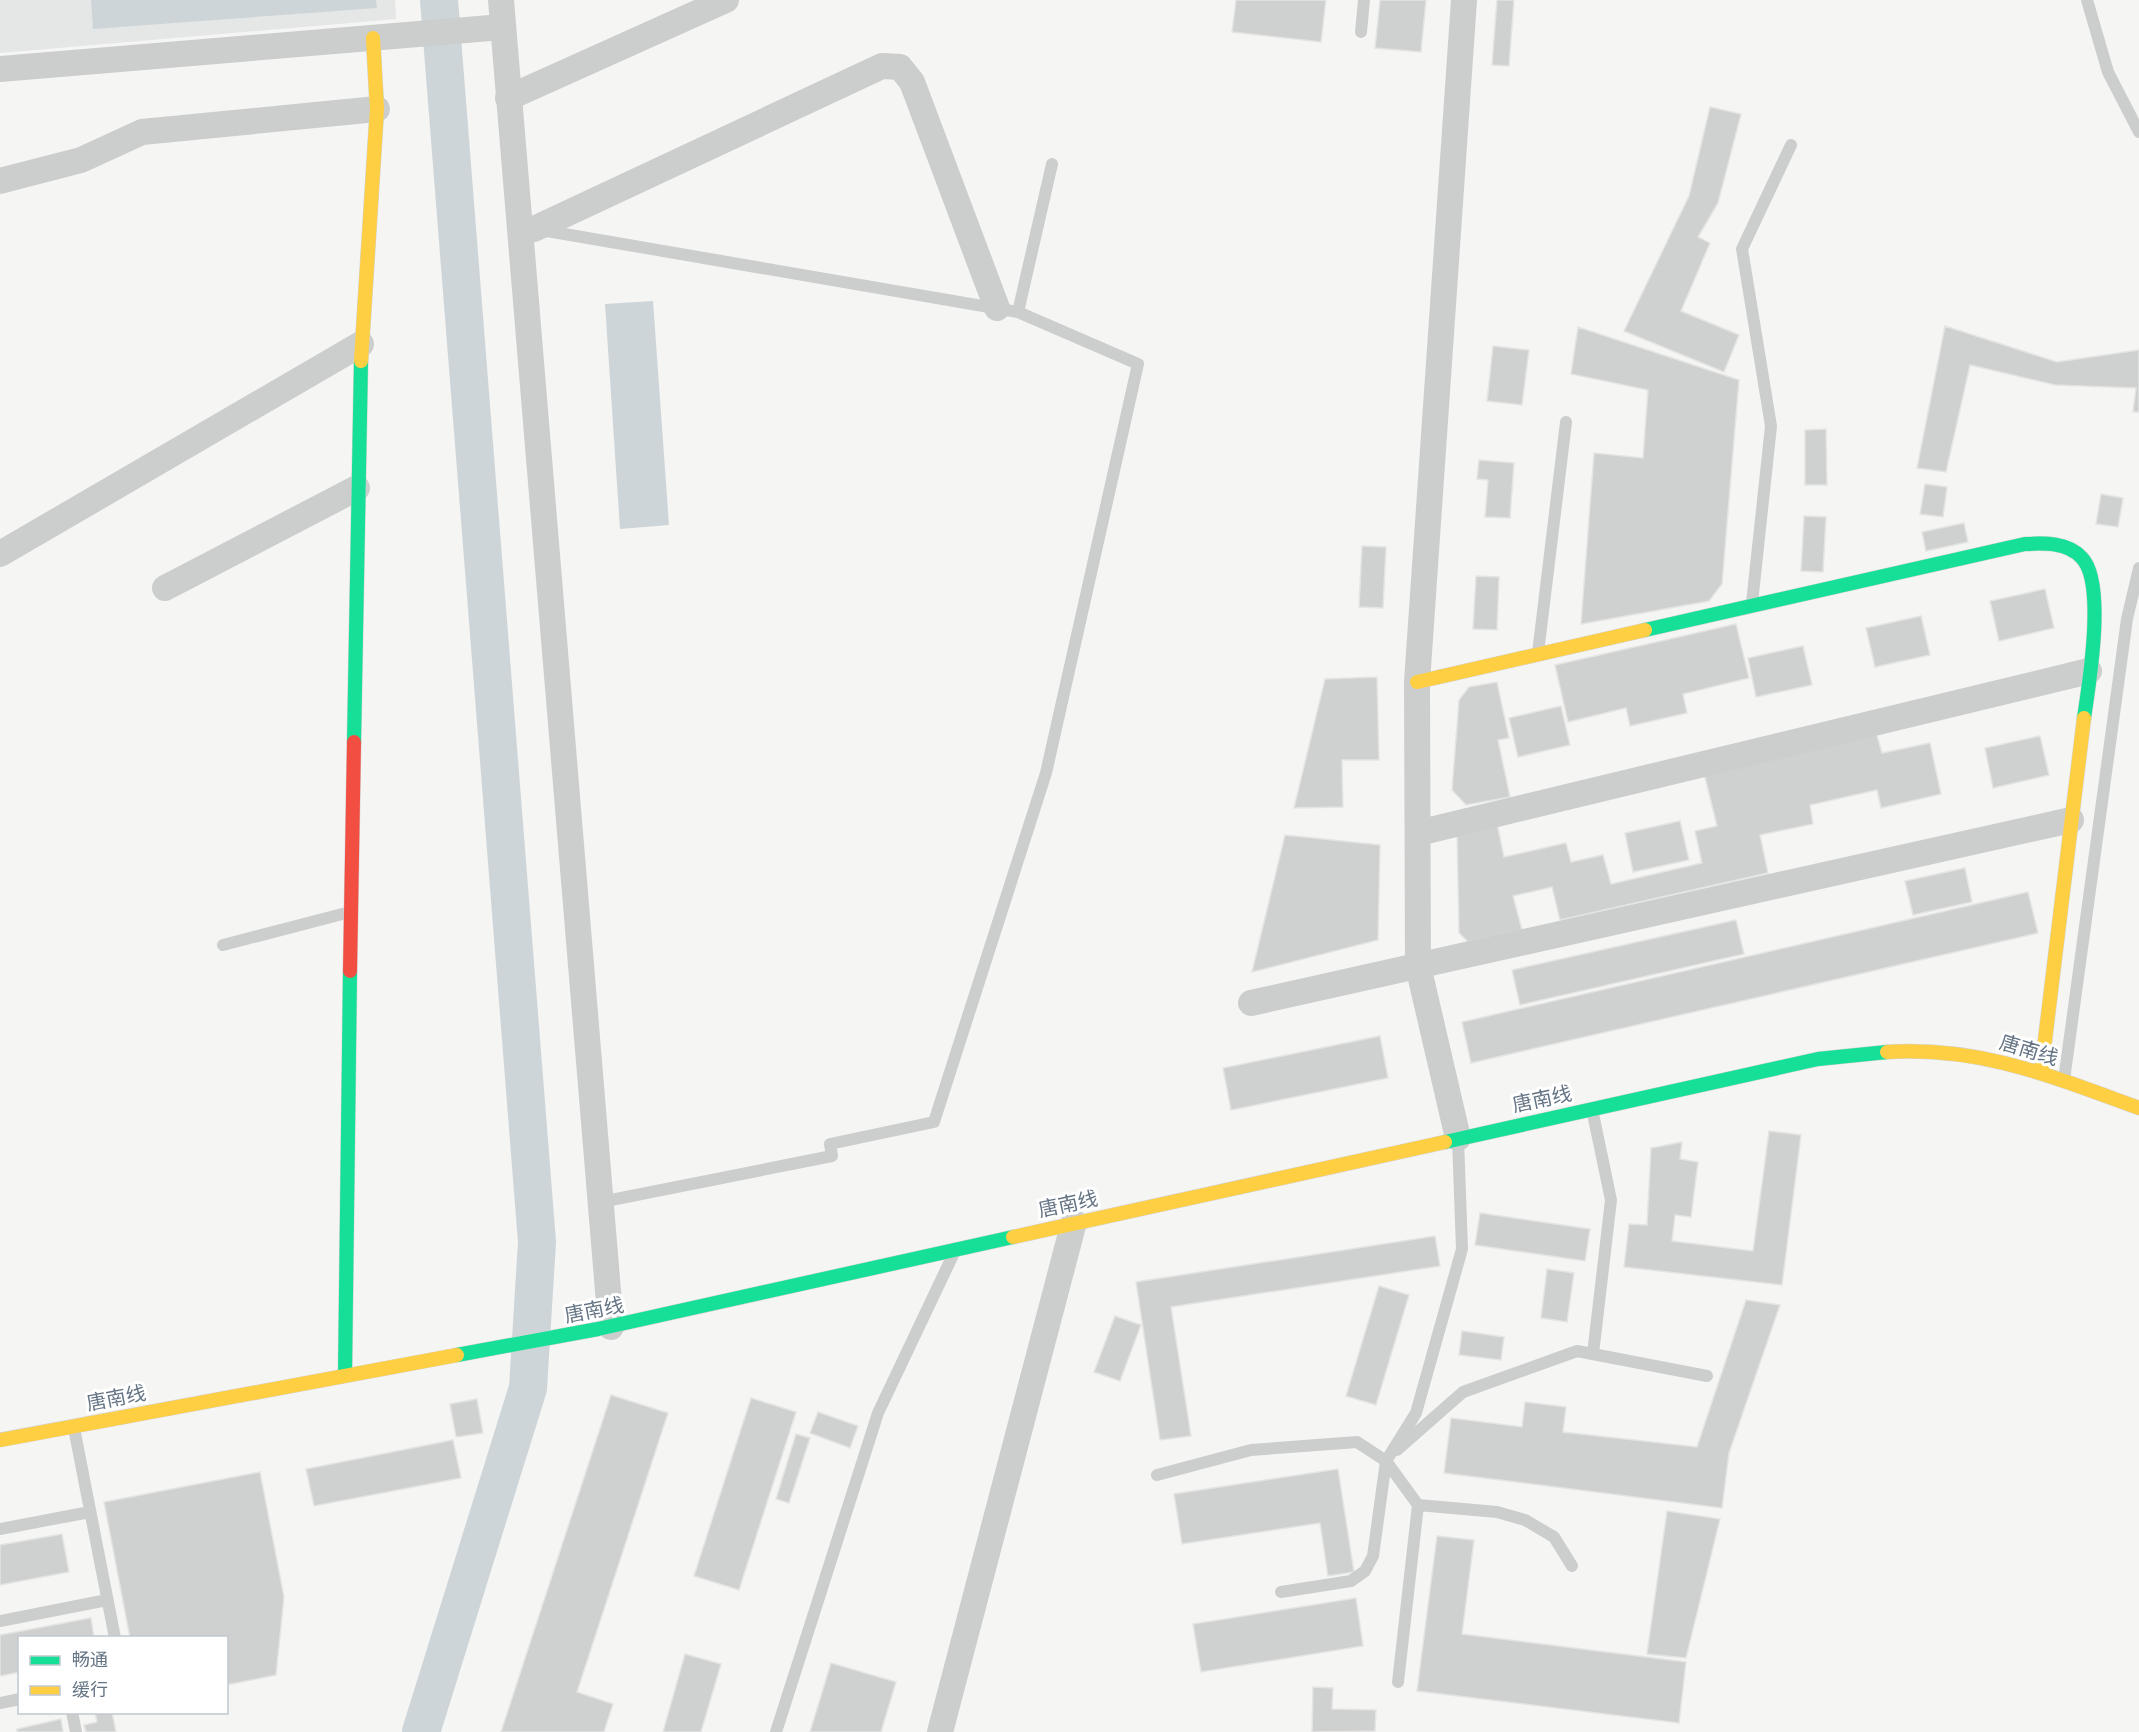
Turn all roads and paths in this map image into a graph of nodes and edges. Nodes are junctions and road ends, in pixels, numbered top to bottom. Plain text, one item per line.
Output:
1 (501, 0) edge
2 (726, 0) edge
3 (1364, 0) edge
4 (1464, 0) edge
5 (2087, 0) edge
6 (502, 27) junction
7 (1361, 32) dead end
8 (373, 38) junction
9 (0, 69) edge
10 (508, 98) junction
11 (377, 108) junction
12 (2139, 132) edge
13 (1791, 145) dead end
14 (1052, 164) dead end
15 (0, 181) edge
16 (526, 227) junction
17 (1008, 310) junction
18 (361, 344) junction
19 (1566, 422) dead end
20 (357, 488) junction
21 (0, 554) edge
22 (2139, 568) edge
23 (165, 588) dead end
24 (1751, 606) junction
25 (1538, 655) junction
26 (2089, 671) junction
27 (1417, 682) junction
28 (2071, 820) junction
29 (1418, 833) junction
30 (351, 912) junction
31 (223, 945) dead end
32 (1418, 966) junction
33 (1251, 1003) dead end
34 (2041, 1073) junction
35 (2064, 1082) junction
36 (1592, 1108) junction
37 (2139, 1108) edge
38 (1458, 1138) junction
39 (601, 1202) junction
40 (1074, 1222) junction
41 (956, 1249) junction
42 (605, 1328) junction
43 (1593, 1354) junction
44 (345, 1375) junction
45 (1707, 1376) dead end
46 (73, 1426) junction
47 (0, 1440) edge
48 (1386, 1461) junction
49 (1157, 1475) dead end
50 (1418, 1505) junction
51 (90, 1512) junction
52 (0, 1529) edge
53 (1572, 1566) dead end
54 (1281, 1592) dead end
55 (107, 1600) junction
56 (0, 1621) edge
57 (115, 1636) edge
58 (1398, 1682) dead end
59 (18, 1699) edge
60 (0, 1703) edge
61 (72, 1714) edge
62 (76, 1732) edge
63 (776, 1732) edge
64 (940, 1732) edge

1 - 6 street
2 - 10 street
3 - 7 lane
4 - 27 street
5 - 12 lane
6 - 8 street
6 - 10 street
8 - 9 street
8 - 11 street
10 - 16 street
11 - 15 street
11 - 18 street
13 - 24 lane
14 - 17 lane
16 - 17 lane
16 - 17 street
16 - 39 street
17 - 39 lane
18 - 20 street
18 - 21 street
19 - 25 lane
20 - 23 street
20 - 30 street
22 - 35 lane
24 - 25 street
24 - 26 street
25 - 27 street
26 - 28 street
26 - 29 street
27 - 29 street
28 - 32 street
28 - 34 street
29 - 32 street
30 - 31 lane
30 - 44 street
32 - 33 street
32 - 38 street
34 - 35 street, 唐南线
34 - 36 street, 唐南线
35 - 37 street, 唐南线
36 - 38 street, 唐南线
36 - 43 lane
38 - 40 street, 唐南线
38 - 48 lane
39 - 42 street
40 - 41 street, 唐南线
40 - 64 street
41 - 42 street, 唐南线
41 - 63 lane
42 - 44 street, 唐南线
43 - 45 lane
43 - 48 lane
44 - 46 street, 唐南线
46 - 47 street, 唐南线
46 - 51 lane
48 - 49 lane
48 - 50 lane
48 - 54 lane
50 - 53 lane
50 - 58 lane
51 - 52 lane
51 - 55 lane
55 - 56 lane
55 - 57 lane
59 - 60 lane
61 - 62 lane

